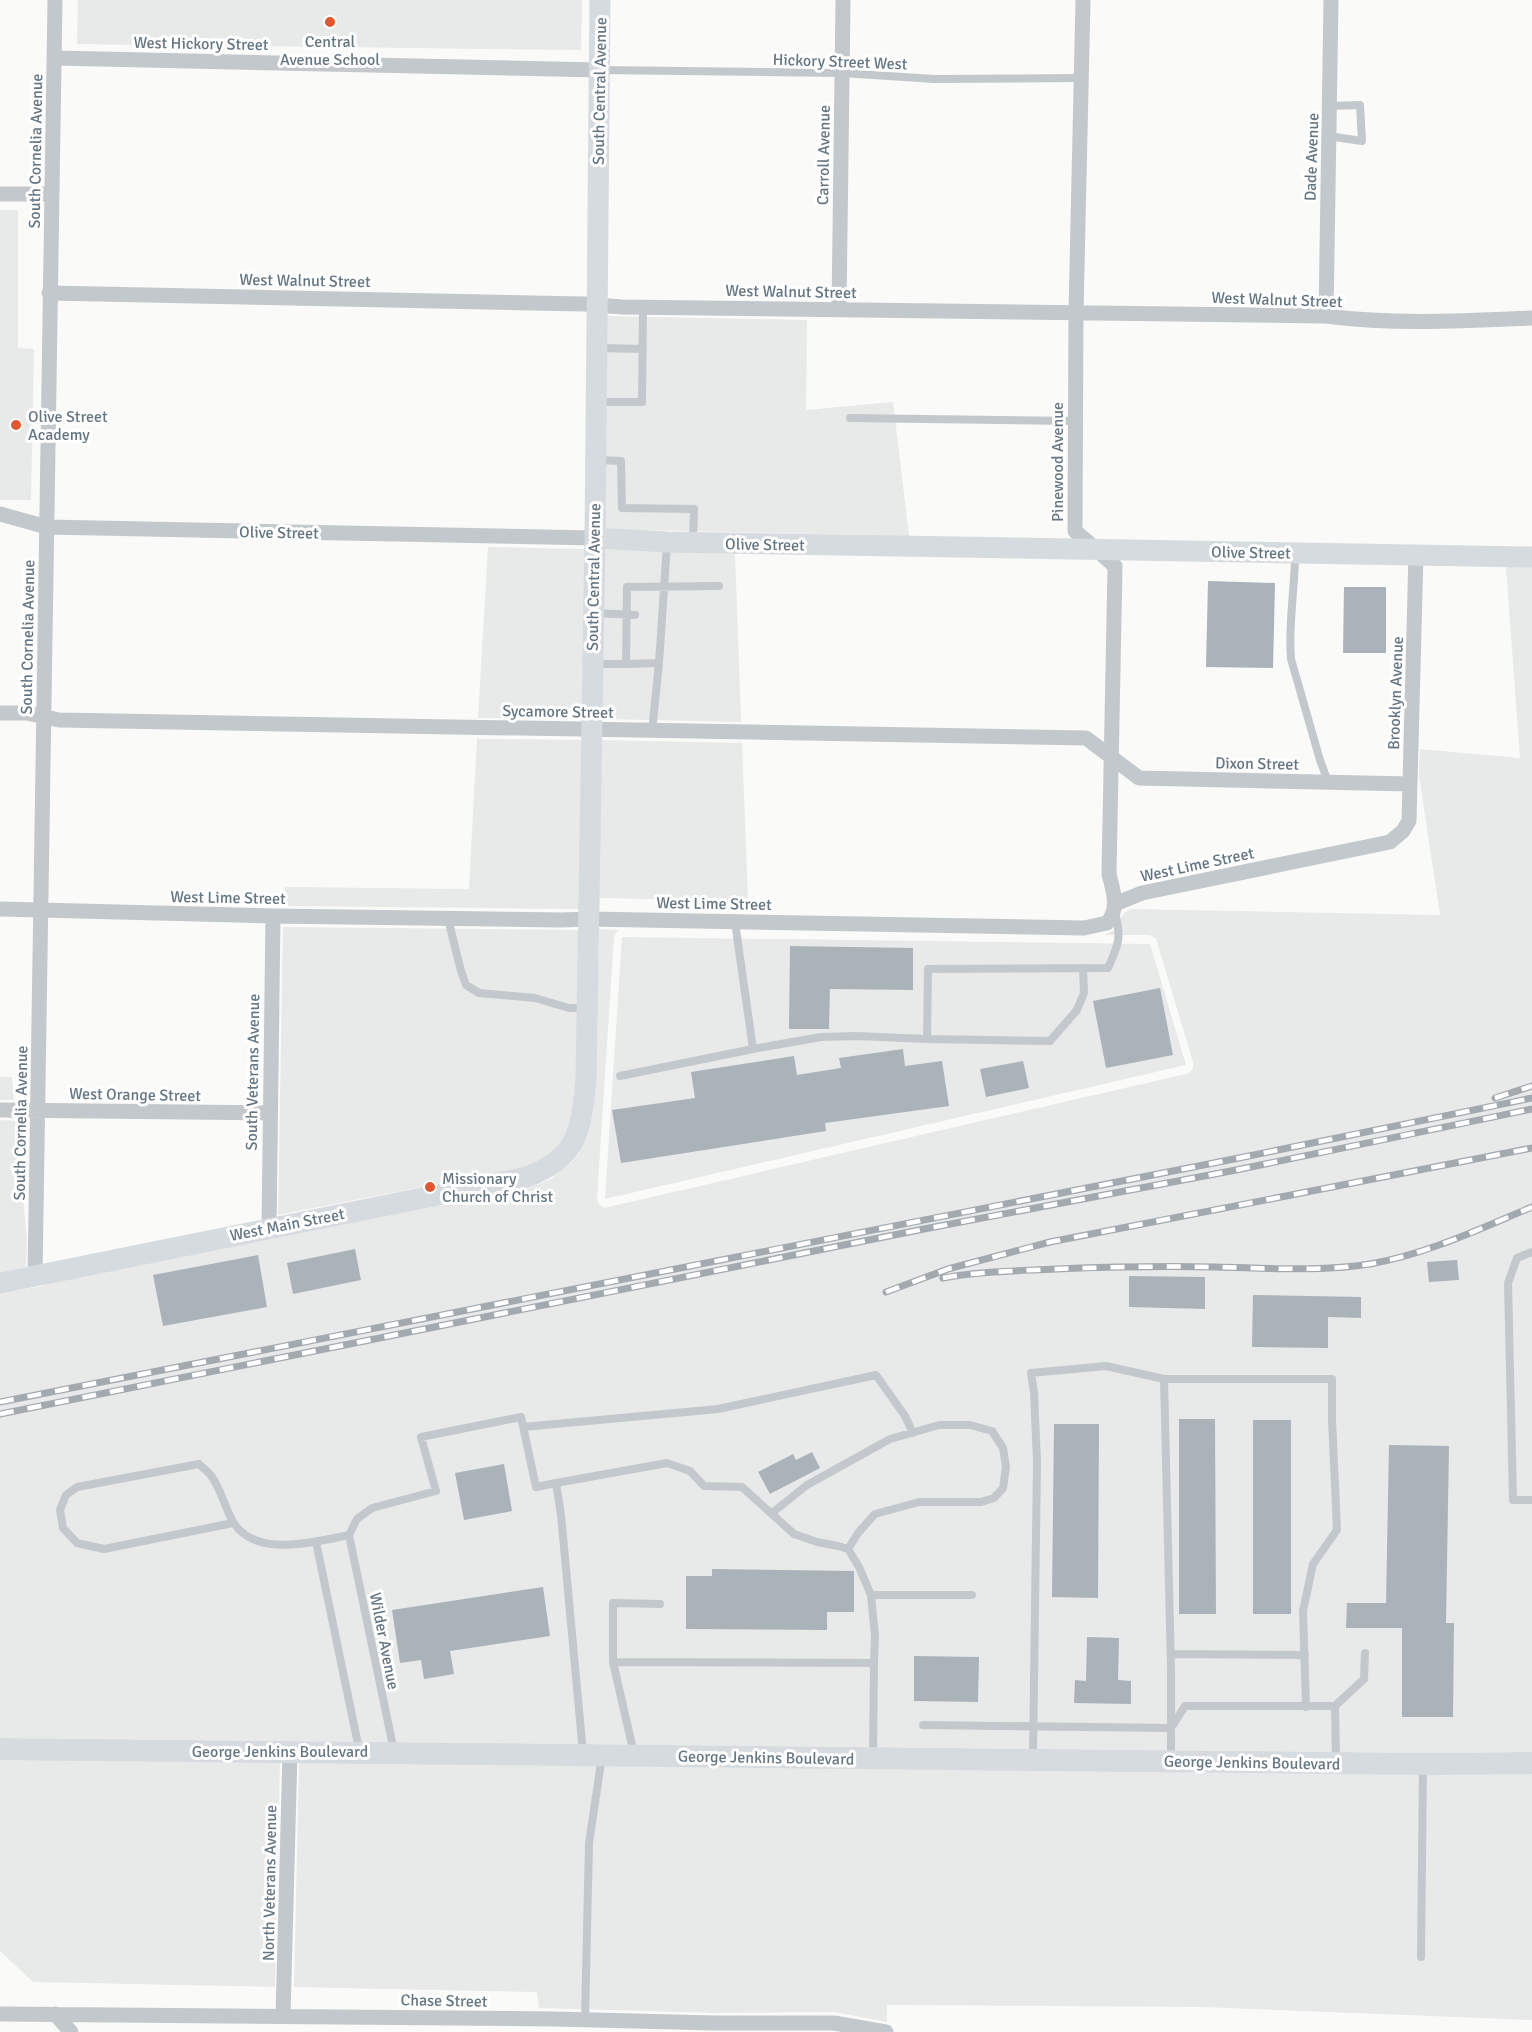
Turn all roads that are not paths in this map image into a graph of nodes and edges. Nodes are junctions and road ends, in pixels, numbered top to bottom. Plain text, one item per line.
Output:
1 (55, 0) edge
2 (600, 0) edge
3 (843, 0) edge
4 (1083, 0) edge
5 (1331, 0) edge
6 (55, 58) junction
7 (598, 70) junction
8 (842, 73) junction
9 (1082, 78) junction
10 (1330, 106) junction
11 (1328, 136) junction
12 (0, 194) edge
13 (52, 194) junction
14 (50, 293) junction
15 (597, 305) junction
16 (643, 307) junction
17 (839, 310) junction
18 (1076, 312) junction
19 (1326, 316) junction
20 (1532, 318) edge
21 (596, 348) junction
22 (643, 349) junction
23 (595, 402) junction
24 (850, 418) dead end
25 (1076, 421) junction
26 (595, 460) junction
27 (0, 514) edge
28 (47, 527) junction
29 (595, 538) junction
30 (667, 542) junction
31 (693, 542) junction
32 (1094, 549) junction
33 (1295, 552) junction
34 (1416, 555) junction
35 (1532, 557) edge
36 (665, 586) junction
37 (718, 586) dead end
38 (593, 613) junction
39 (626, 614) junction
40 (635, 615) dead end
41 (659, 663) junction
42 (592, 664) junction
43 (626, 664) junction
44 (0, 713) edge
45 (44, 717) junction
46 (591, 729) junction
47 (652, 730) junction
48 (1110, 756) junction
49 (1329, 783) junction
50 (1410, 784) junction
51 (1403, 831) joint
52 (1115, 908) junction
53 (0, 909) edge
54 (40, 909) junction
55 (273, 916) junction
56 (448, 919) junction
57 (589, 919) junction
58 (735, 922) junction
59 (1083, 968) junction
60 (587, 1008) junction
61 (927, 1039) junction
62 (753, 1048) junction
63 (620, 1076) dead end
64 (0, 1110) edge
65 (38, 1111) junction
66 (270, 1113) junction
67 (567, 1151) joint
68 (268, 1228) junction
69 (1532, 1252) edge
70 (35, 1276) junction
71 (0, 1282) edge
72 (1164, 1379) junction
73 (523, 1427) junction
74 (913, 1433) junction
75 (556, 1483) junction
76 (1532, 1500) edge
77 (772, 1513) junction
78 (233, 1523) junction
79 (350, 1535) junction
80 (316, 1542) junction
81 (848, 1550) junction
82 (871, 1595) junction
83 (972, 1595) dead end
84 (660, 1604) dead end
85 (1365, 1653) dead end
86 (1171, 1654) junction
87 (1305, 1655) junction
88 (614, 1662) junction
89 (874, 1663) junction
90 (1335, 1706) junction
91 (1306, 1707) junction
92 (923, 1725) dead end
93 (1032, 1727) junction
94 (1171, 1728) junction
95 (0, 1749) edge
96 (359, 1751) junction
97 (290, 1752) junction
98 (394, 1752) junction
99 (593, 1755) junction
100 (635, 1755) junction
101 (873, 1758) junction
102 (1033, 1760) junction
103 (1171, 1761) junction
104 (1336, 1763) junction
105 (1532, 1763) edge
106 (1423, 1764) junction
107 (1421, 1957) dead end
108 (0, 2014) edge
109 (55, 2014) junction
110 (284, 2016) junction
111 (585, 2020) junction
112 (71, 2032) edge
113 (886, 2032) edge

1 - 6 street, South Cornelia Avenue
2 - 7 main road, South Central Avenue
3 - 8 street, Carroll Avenue
4 - 9 street, Pinewood Avenue
5 - 10 street, Dade Avenue
6 - 7 street, West Hickory Street
6 - 13 street, South Cornelia Avenue
7 - 8 lane, Hickory Street West
7 - 15 main road, South Central Avenue
8 - 9 lane, Hickory Street West
8 - 17 street, Carroll Avenue
9 - 18 street, Pinewood Avenue
10 - 11 street, Dade Avenue
10 - 11 lane
11 - 19 street, Dade Avenue
12 - 13 street
13 - 14 street, South Cornelia Avenue
14 - 15 street, West Walnut Street
14 - 28 street, South Cornelia Avenue
15 - 16 street, West Walnut Street
15 - 21 main road, South Central Avenue
16 - 17 street, West Walnut Street
16 - 22 lane
17 - 18 street, West Walnut Street
18 - 19 street, West Walnut Street
18 - 25 street, Pinewood Avenue
19 - 20 street, West Walnut Street
21 - 22 lane
21 - 23 main road, South Central Avenue
22 - 23 lane
23 - 26 main road, South Central Avenue
24 - 25 lane
25 - 32 street, Pinewood Avenue
26 - 29 main road, South Central Avenue
26 - 31 lane
27 - 28 street, Olive Street
28 - 29 street, Olive Street
28 - 45 street, South Cornelia Avenue
29 - 30 main road, Olive Street
29 - 38 main road, South Central Avenue
30 - 31 main road, Olive Street
30 - 36 lane
31 - 32 main road, Olive Street
32 - 33 main road, Olive Street
32 - 48 street, Pinewood Avenue
33 - 34 main road, Olive Street
33 - 49 lane
34 - 35 main road, Olive Street
34 - 50 street, Brooklyn Avenue
36 - 37 lane
36 - 39 lane
36 - 41 lane
38 - 39 lane
38 - 42 main road, South Central Avenue
39 - 40 lane
39 - 43 lane
41 - 43 lane
41 - 47 lane
42 - 43 lane
42 - 46 main road, South Central Avenue
44 - 45 street, Sycamore Street
45 - 46 street, Sycamore Street
45 - 54 street, South Cornelia Avenue
46 - 47 street, Sycamore Street
46 - 57 main road, South Central Avenue
47 - 48 street, Sycamore Street
48 - 49 street, Dixon Street
48 - 52 street, Pinewood Avenue
49 - 50 street, Dixon Street
50 - 51 street, Brooklyn Avenue
51 - 52 street, West Lime Street
52 - 58 street, West Lime Street
52 - 59 lane
53 - 54 street, West Lime Street
54 - 55 street, West Lime Street
54 - 65 street, South Cornelia Avenue
55 - 56 street, West Lime Street
55 - 66 street, South Veterans Avenue
56 - 57 street, West Lime Street
56 - 60 lane
57 - 58 street, West Lime Street
57 - 60 main road, South Central Avenue
58 - 62 lane
59 - 61 lane
59 - 61 lane
60 - 67 main road, South Central Avenue
61 - 62 lane
62 - 63 lane
64 - 65 street, West Orange Street
65 - 66 street, West Orange Street
65 - 70 street, South Cornelia Avenue
66 - 68 street, South Veterans Avenue
67 - 68 main road, West Main Street
68 - 70 main road, West Main Street
69 - 76 lane
70 - 71 main road, West Main Street
72 - 86 lane
72 - 87 lane
72 - 93 lane
73 - 74 lane
73 - 75 lane
73 - 79 lane
74 - 77 lane
74 - 81 lane
75 - 77 lane
75 - 99 lane
77 - 81 lane
78 - 78 lane
78 - 80 lane
79 - 80 lane
79 - 98 lane, Wilder Avenue
80 - 96 lane
81 - 82 lane
82 - 83 lane
82 - 89 lane
84 - 88 lane
85 - 90 lane
86 - 87 lane
86 - 94 lane
87 - 91 lane
88 - 89 lane
88 - 100 lane
89 - 101 lane
90 - 91 lane
90 - 104 lane
91 - 94 lane
92 - 93 lane
93 - 94 lane
93 - 102 lane
94 - 103 lane
95 - 97 main road, George Jenkins Boulevard
96 - 97 main road, George Jenkins Boulevard
96 - 98 main road, George Jenkins Boulevard
97 - 110 street, North Veterans Avenue
98 - 99 main road, George Jenkins Boulevard
99 - 100 main road, George Jenkins Boulevard
99 - 111 lane
100 - 101 main road, George Jenkins Boulevard
101 - 102 main road, George Jenkins Boulevard
102 - 103 main road, George Jenkins Boulevard
103 - 104 main road, George Jenkins Boulevard
104 - 106 main road, George Jenkins Boulevard
105 - 106 main road, George Jenkins Boulevard
106 - 107 lane
108 - 109 street, Chase Street
109 - 110 street, Chase Street
109 - 112 street
110 - 111 street, Chase Street
111 - 113 street, Chase Street

